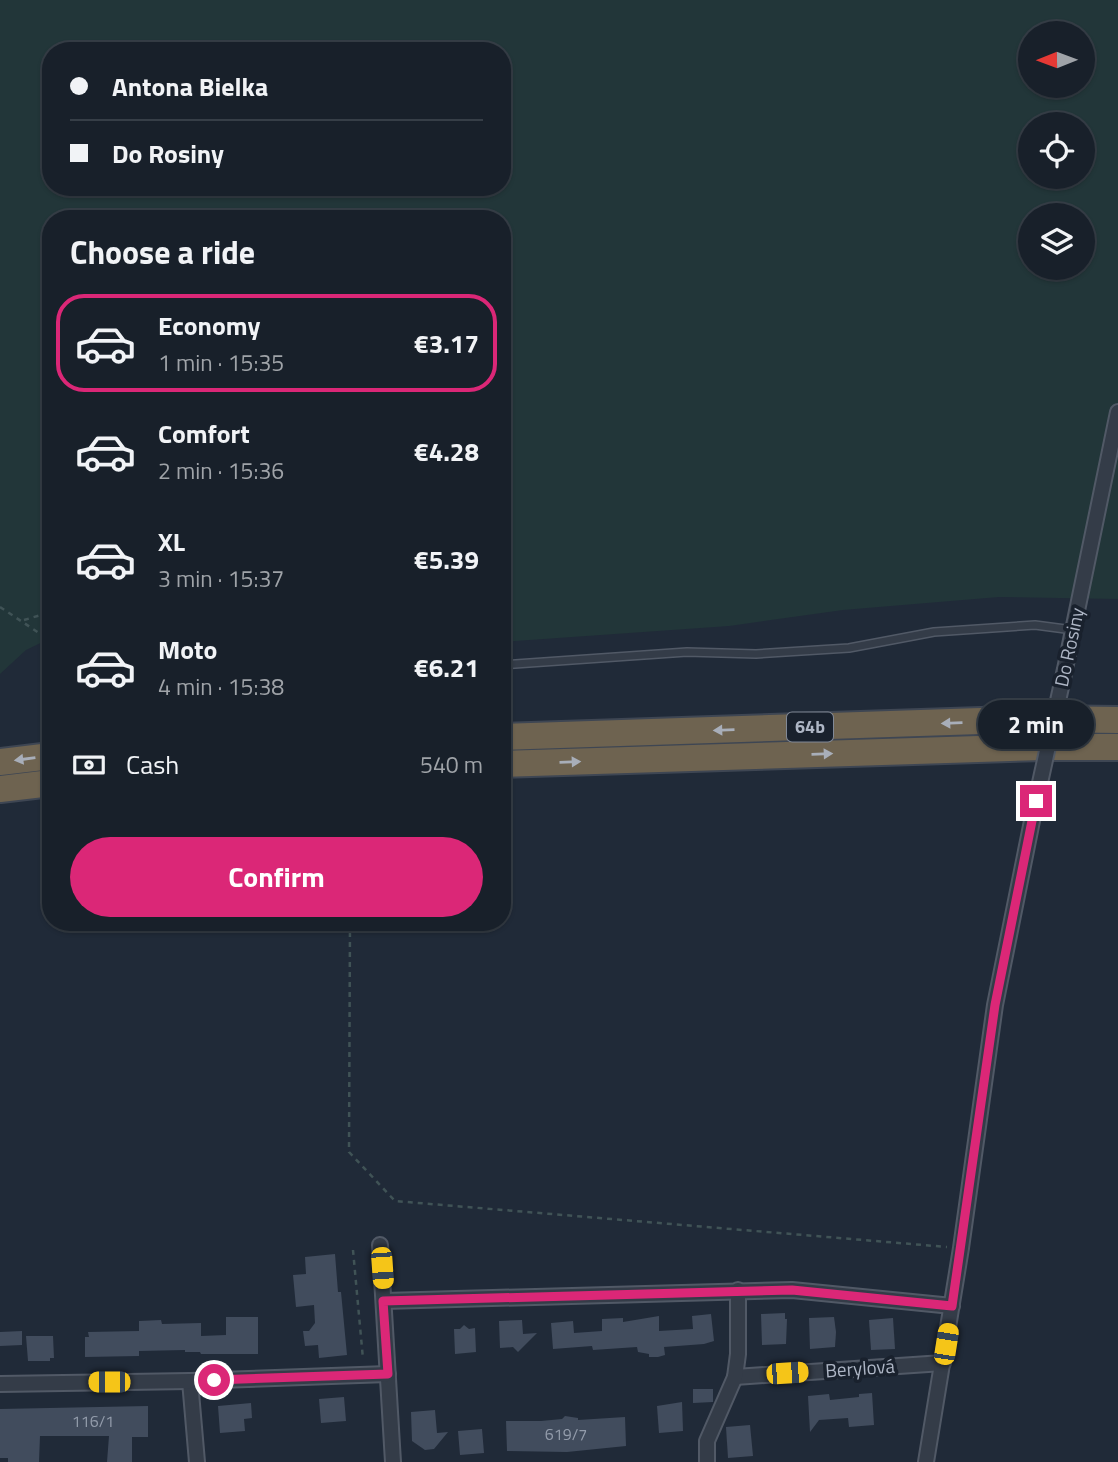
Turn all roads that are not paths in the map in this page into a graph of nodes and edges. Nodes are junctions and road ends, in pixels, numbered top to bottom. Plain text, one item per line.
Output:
1 (1118, 412) edge
2 (1073, 631) junction
3 (511, 664) edge
4 (1118, 720) edge
5 (511, 737) edge
6 (1118, 747) edge
7 (42, 757) edge
8 (0, 762) edge
9 (511, 764) edge
10 (42, 784) edge
11 (0, 789) edge
12 (380, 1245) dead end
13 (738, 1290) junction
14 (383, 1301) junction
15 (952, 1306) junction
16 (943, 1363) junction
17 (388, 1374) junction
18 (736, 1377) junction
19 (190, 1381) junction
20 (0, 1384) edge
21 (197, 1462) edge
22 (393, 1462) edge
23 (707, 1462) edge
24 (926, 1462) edge

1 - 2 street, Do Rosiny
2 - 3 lane
2 - 15 street, Do Rosiny, bridge
4 -> 5 highway, 64b
9 -> 6 highway, 64b
7 -> 8 highway
10 - 11 highway
12 - 14 street
13 - 14 street
13 - 15 street
13 - 18 street
14 - 17 street
15 - 16 street, Do Rosiny
16 - 18 street, Berylová
16 - 24 street, Do Rosiny
17 - 19 street
17 - 22 street
18 - 23 street
19 - 20 street
19 - 21 street

